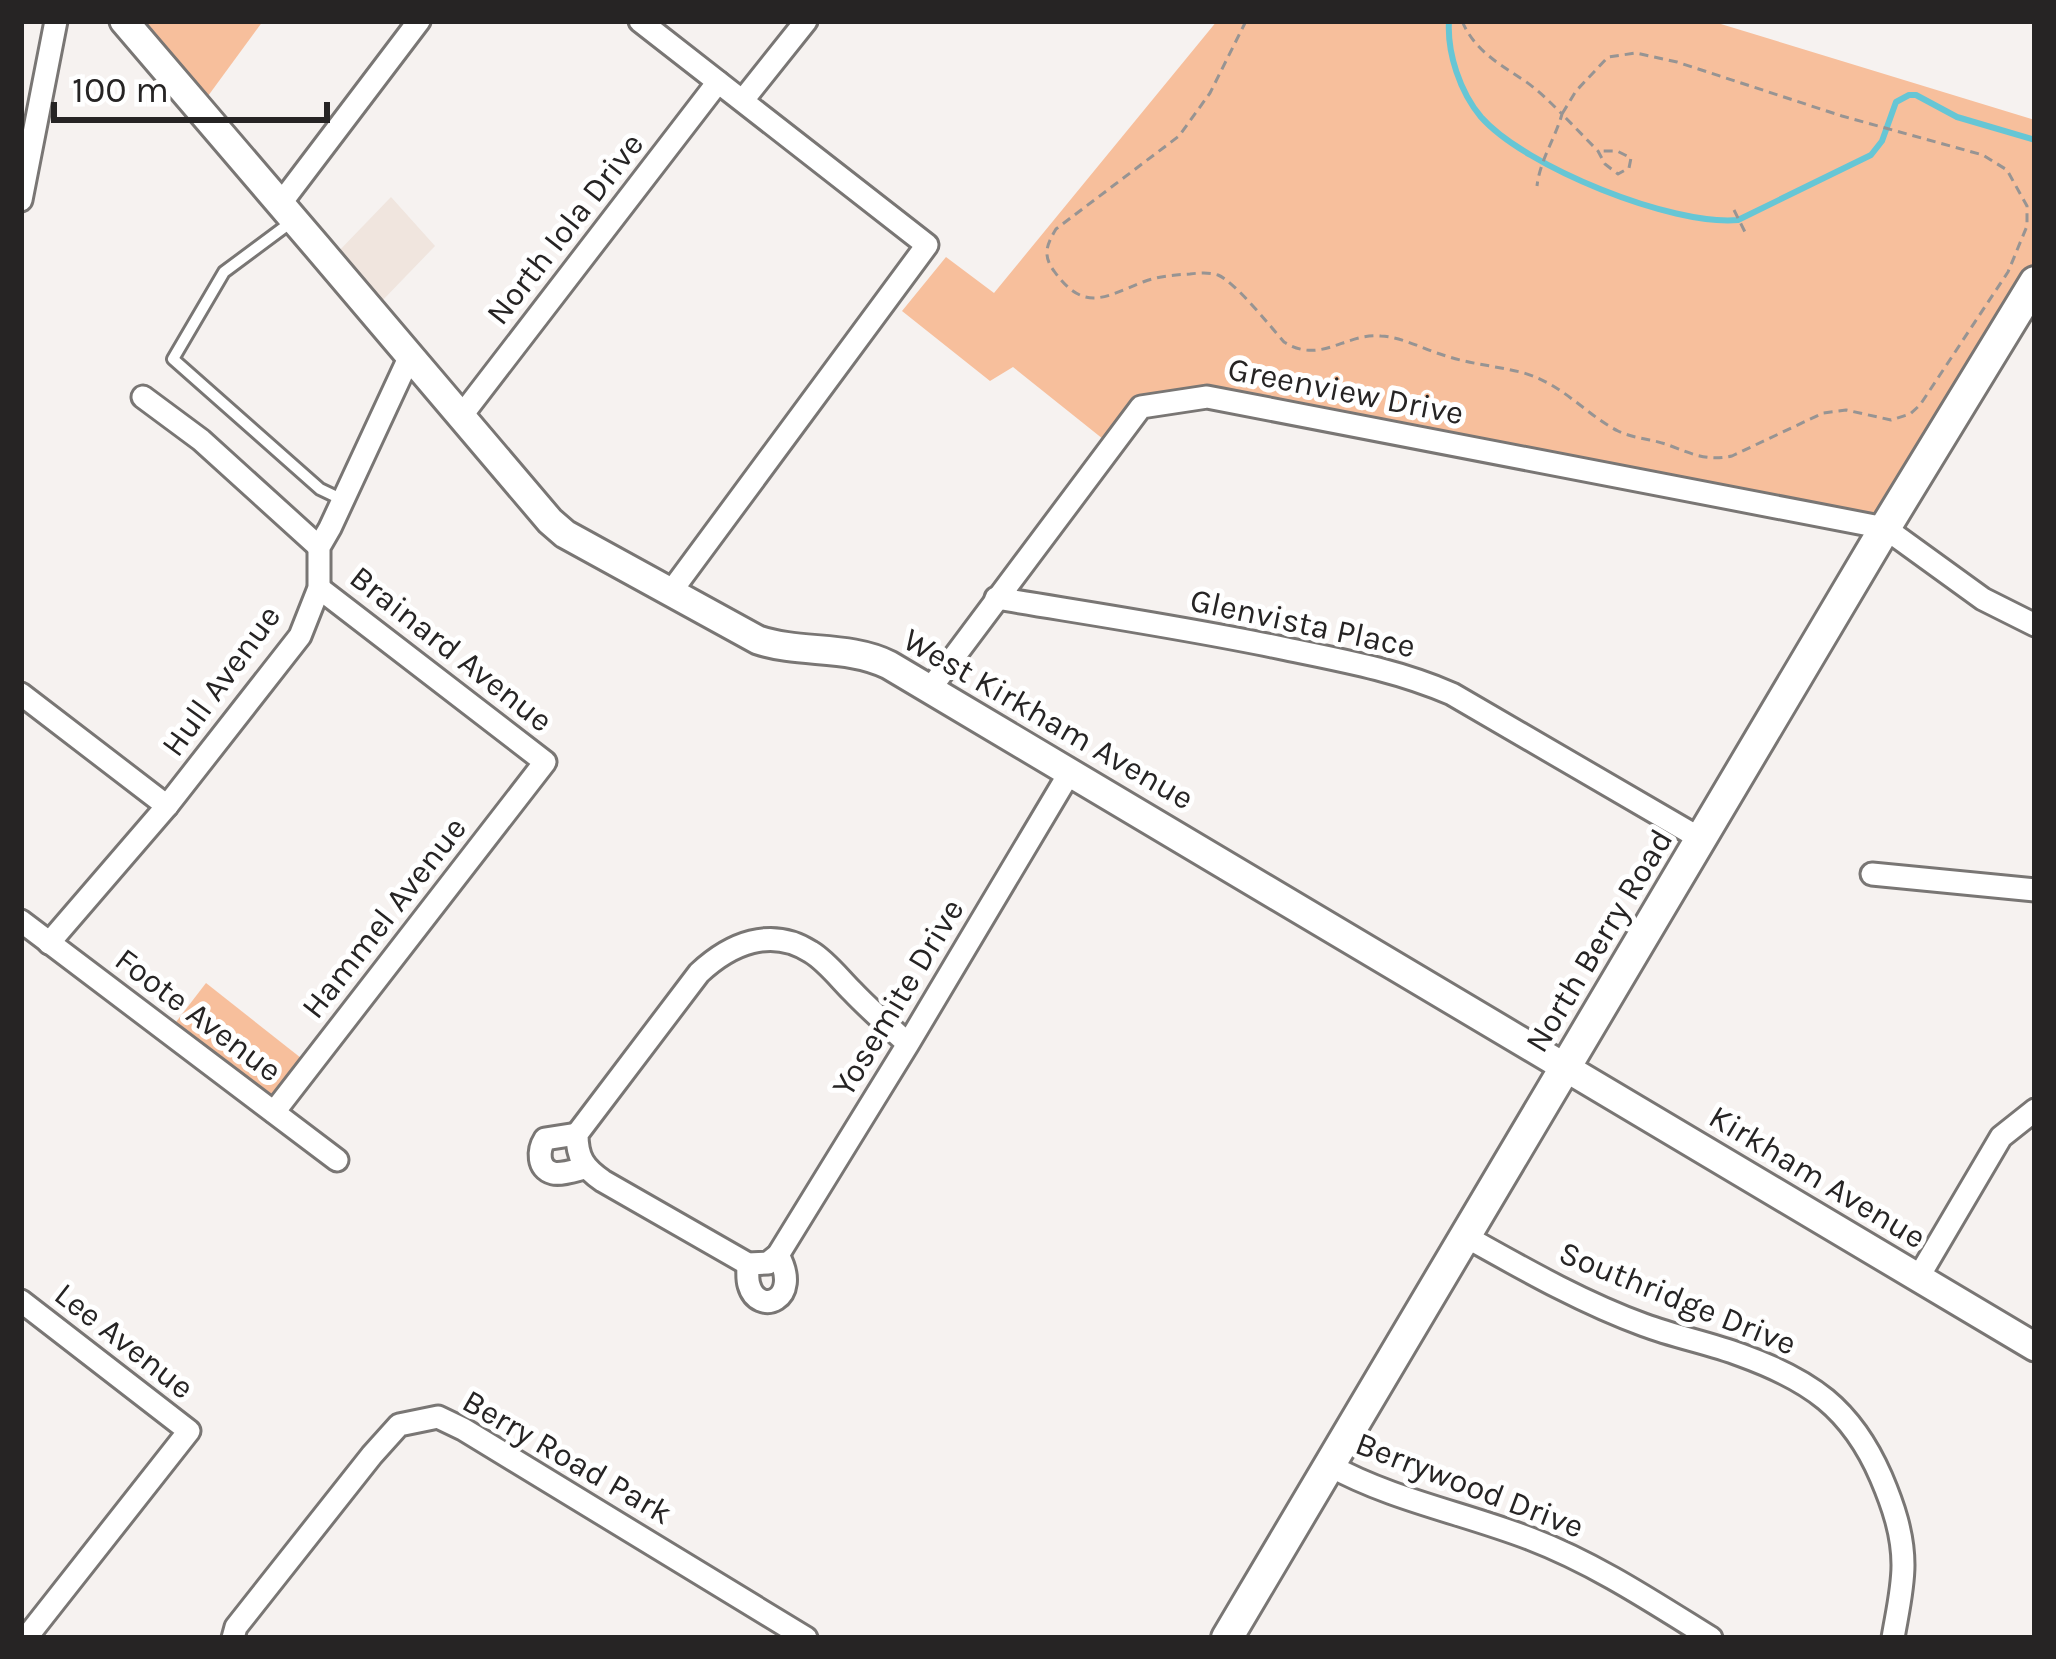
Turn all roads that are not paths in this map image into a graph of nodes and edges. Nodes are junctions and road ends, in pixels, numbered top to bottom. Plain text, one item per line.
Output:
1 (56, 21) edge
2 (124, 21) edge
3 (418, 21) edge
4 (640, 21) edge
5 (806, 21) edge
6 (718, 82) junction
7 (743, 100) junction
8 (21, 200) edge
9 (288, 211) junction
10 (2035, 282) edge
11 (2023, 326) edge
12 (409, 358) junction
13 (143, 397) dead end
14 (462, 415) junction
15 (343, 500) junction
16 (1885, 528) junction
17 (319, 547) junction
18 (319, 588) junction
19 (670, 593) junction
20 (997, 598) junction
21 (2035, 625) edge
22 (930, 688) junction
23 (21, 694) edge
24 (544, 762) joint
25 (1070, 772) junction
26 (167, 806) junction
27 (1701, 839) junction
28 (1872, 874) dead end
29 (2035, 890) edge
30 (21, 921) edge
31 (50, 943) junction
32 (908, 1044) junction
33 (1564, 1066) junction
34 (2035, 1110) edge
35 (274, 1112) junction
36 (577, 1134) junction
37 (337, 1160) dead end
38 (584, 1168) junction
39 (1463, 1235) junction
40 (1918, 1278) junction
41 (21, 1301) edge
42 (2035, 1347) edge
43 (1329, 1465) junction
44 (26, 1638) edge
45 (233, 1638) edge
46 (806, 1638) edge
47 (1227, 1638) edge
48 (1712, 1638) edge
49 (1894, 1638) edge

1 - 8 street
2 - 9 street, West Kirkham Avenue
3 - 9 street
4 - 6 street
5 - 7 street
6 - 7 street
6 - 14 street, North Iola Drive
7 - 19 street
9 - 12 street, West Kirkham Avenue
9 - 15 lane
10 - 11 main road, North Berry Road
11 - 16 main road, North Berry Road
12 - 14 street, West Kirkham Avenue
12 - 15 street, Hull Avenue
13 - 17 street, Brainard Avenue
14 - 19 street, West Kirkham Avenue
15 - 17 street, Hull Avenue
16 - 20 street, Greenview Drive
16 - 21 street
16 - 27 main road, North Berry Road
17 - 18 street, Hull Avenue
18 - 24 street, Brainard Avenue
18 - 26 street, Hull Avenue
19 - 22 street, West Kirkham Avenue
20 - 22 street, Greenview Drive
20 - 27 street, Glenvista Place
22 - 25 street, West Kirkham Avenue
23 - 26 street
24 - 35 street, Hammel Avenue
25 - 32 street, Yosemite Drive
25 - 33 street, West Kirkham Avenue
26 - 31 street, Hull Avenue
27 - 33 main road, North Berry Road
28 - 29 street
30 - 31 street, Foote Avenue
31 - 35 street, Foote Avenue
32 - 36 street
32 - 38 street, Yosemite Drive
33 - 39 main road, North Berry Road
33 - 40 street, Kirkham Avenue
34 - 40 street
35 - 37 street, Foote Avenue
36 - 38 street
36 - 38 street
39 - 43 main road, North Berry Road
39 - 49 street, Southridge Drive
40 - 42 street, Kirkham Avenue
41 - 44 street, Lee Avenue
43 - 47 main road, North Berry Road
43 - 48 street, Berrywood Drive
45 - 46 street, Berry Road Park

